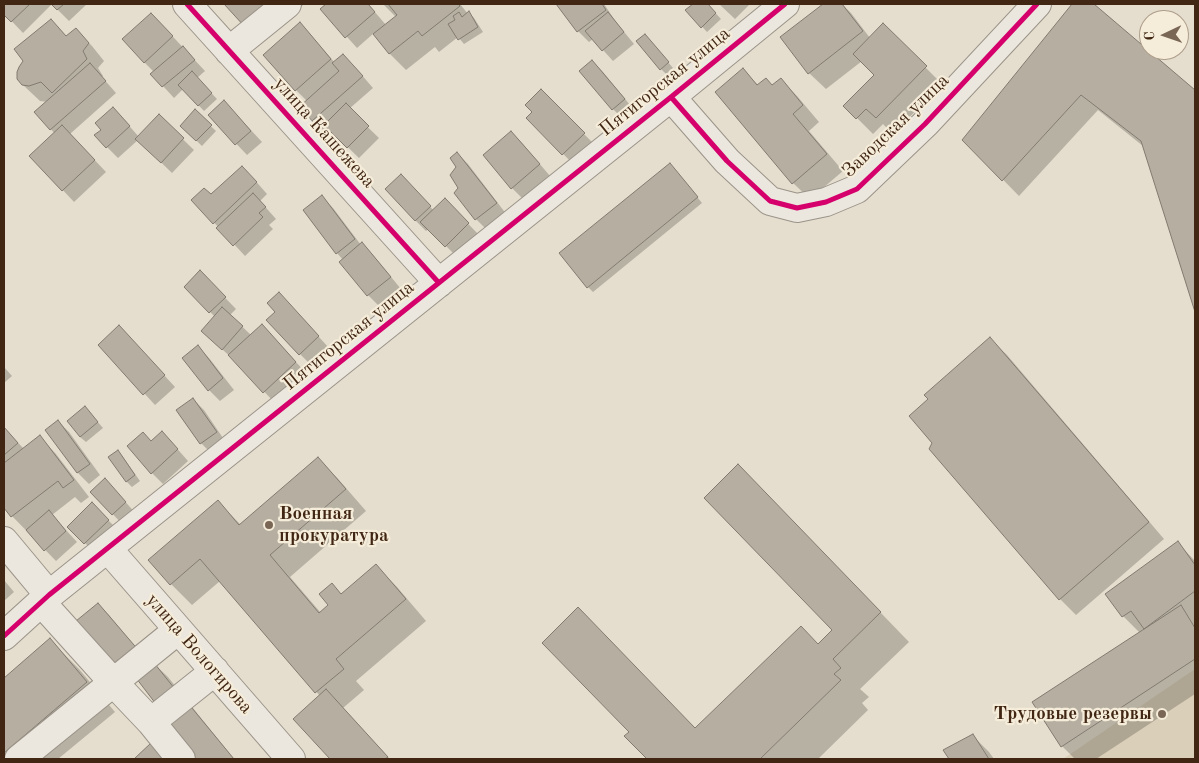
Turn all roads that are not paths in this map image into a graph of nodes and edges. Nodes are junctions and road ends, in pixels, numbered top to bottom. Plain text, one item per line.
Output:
1 (187, 4) edge
2 (287, 4) edge
3 (785, 4) edge
4 (1037, 4) edge
5 (229, 52) junction
6 (671, 98) junction
7 (439, 283) junction
8 (4, 541) edge
9 (108, 549) junction
10 (45, 599) junction
11 (178, 630) junction
12 (4, 636) edge
13 (214, 671) junction
14 (113, 682) junction
15 (151, 722) junction
16 (19, 759) edge
17 (181, 759) edge
18 (291, 759) edge

1 - 5 street, улица Кашежева
2 - 5 street
3 - 6 street, Пятигорская улица
4 - 6 street, Заводская улица
5 - 7 street, улица Кашежева
6 - 7 street, Пятигорская улица
7 - 9 street, Пятигорская улица
8 - 10 street
9 - 10 street, Пятигорская улица
9 - 11 street, улица Вологирова
10 - 12 street, Пятигорская улица
10 - 14 street
11 - 13 street, улица Вологирова
11 - 14 street
13 - 15 street
13 - 18 street, улица Вологирова
14 - 15 street
14 - 16 street
15 - 17 street

